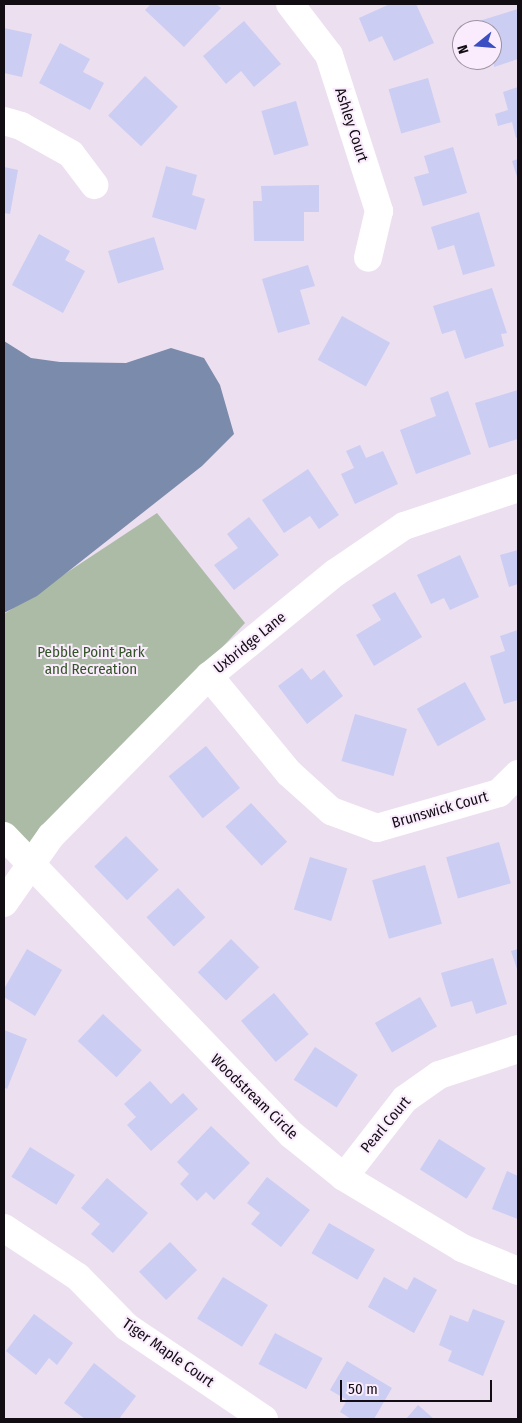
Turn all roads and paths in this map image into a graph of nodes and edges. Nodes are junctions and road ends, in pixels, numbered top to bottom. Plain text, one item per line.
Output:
1 (290, 4) edge
2 (4, 122) edge
3 (94, 185) dead end
4 (368, 258) dead end
5 (518, 488) edge
6 (209, 676) junction
7 (518, 774) edge
8 (4, 836) edge
9 (32, 868) junction
10 (4, 903) edge
11 (518, 1049) edge
12 (344, 1177) junction
13 (4, 1228) edge
14 (518, 1271) edge
15 (264, 1419) edge

1 - 4 street, Ashley Court
2 - 3 street
5 - 6 street, Uxbridge Lane
6 - 7 street, Brunswick Court
6 - 9 street, Uxbridge Lane
8 - 9 street, Woodstream Circle
9 - 10 street, Uxbridge Lane
9 - 12 street, Woodstream Circle
11 - 12 street, Pearl Court
12 - 14 street, Woodstream Circle
13 - 15 street, Tiger Maple Court

